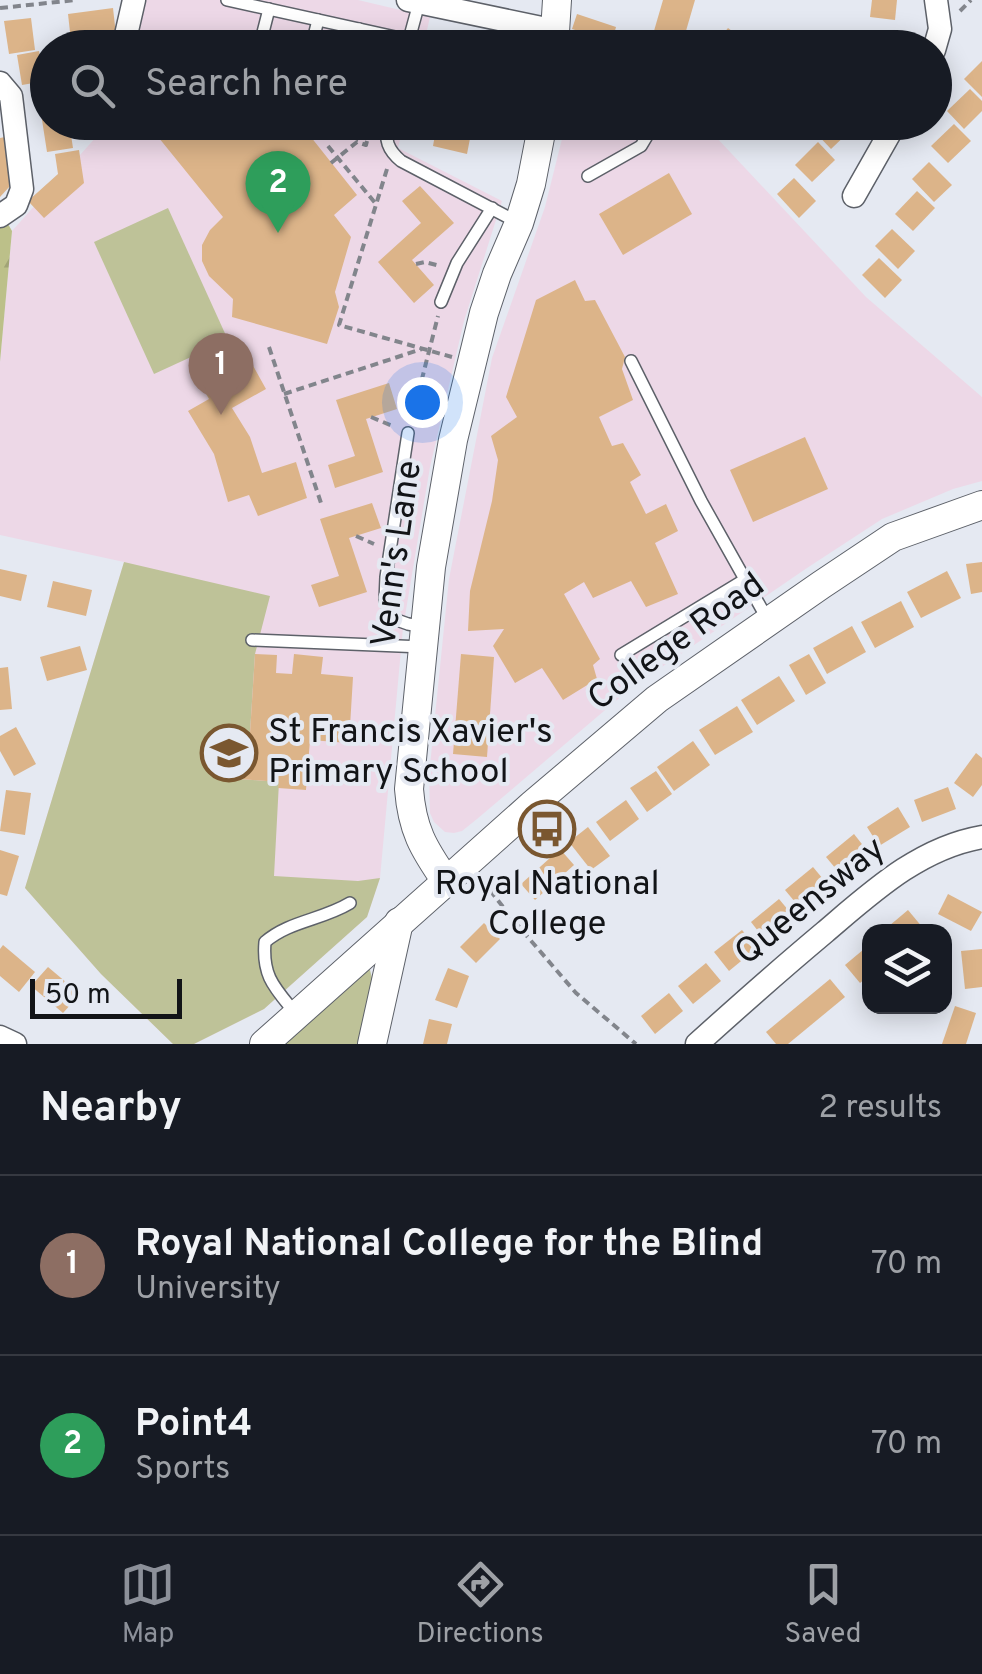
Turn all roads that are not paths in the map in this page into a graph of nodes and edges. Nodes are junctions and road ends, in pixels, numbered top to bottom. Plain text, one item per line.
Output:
1 (134, 0) edge
2 (227, 0) edge
3 (557, 0) edge
4 (936, 0) edge
5 (413, 1) edge
6 (268, 9) junction
7 (318, 20) junction
8 (126, 30) edge
9 (263, 30) edge
10 (315, 30) edge
11 (359, 30) edge
12 (410, 30) edge
13 (521, 30) edge
14 (555, 30) edge
15 (940, 30) edge
16 (0, 83) edge
17 (386, 140) edge
18 (539, 140) edge
19 (645, 140) edge
20 (886, 140) edge
21 (588, 176) dead end
22 (854, 196) dead end
23 (492, 208) junction
24 (0, 216) edge
25 (518, 223) junction
26 (441, 302) road end
27 (632, 361) dead end
28 (408, 433) road end
29 (982, 505) edge
30 (746, 579) junction
31 (769, 622) junction
32 (424, 637) junction
33 (252, 640) dead end
34 (621, 656) dead end
35 (982, 837) edge
36 (446, 880) junction
37 (350, 903) dead end
38 (399, 922) junction
39 (296, 1014) junction
40 (0, 1037) edge
41 (15, 1044) edge
42 (264, 1044) edge
43 (372, 1044) edge
44 (697, 1044) edge

1 - 8 street
2 - 6 lane
3 - 14 street
4 - 15 street
5 - 12 lane
5 - 13 street
6 - 7 lane
6 - 9 lane
7 - 10 lane
7 - 11 lane
16 - 24 street
17 - 23 lane
18 - 25 street, Venn's Lane
19 - 21 lane
20 - 22 street
23 - 25 lane
23 - 26 lane
25 - 32 street, Venn's Lane
27 - 30 lane
28 - 32 lane
29 - 31 street, College Road
30 - 31 lane
30 - 34 lane
31 - 36 street, College Road
32 - 33 lane
32 - 36 street, Venn's Lane
35 - 44 street, Queensway
36 - 38 street, College Road
37 - 39 lane
38 - 39 street, College Road
38 - 43 street
39 - 42 street, College Road
40 - 41 street

